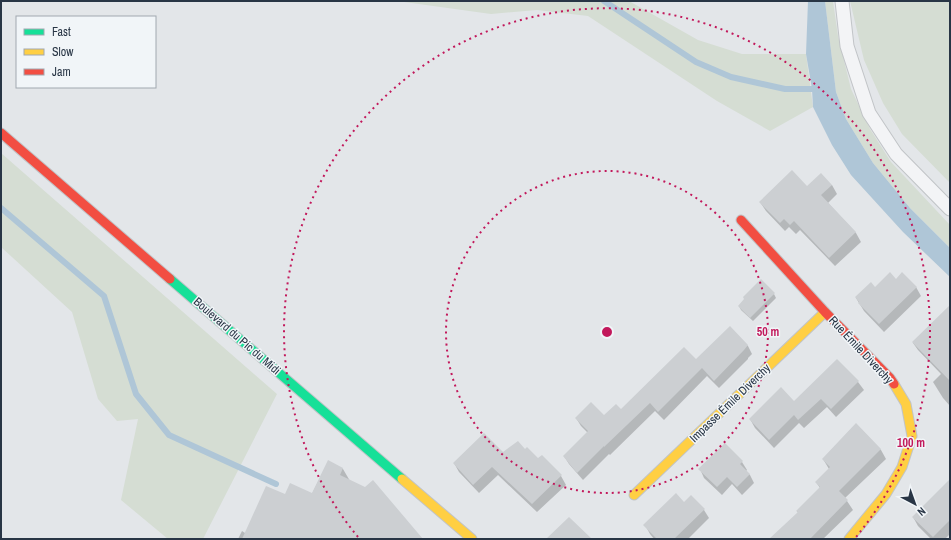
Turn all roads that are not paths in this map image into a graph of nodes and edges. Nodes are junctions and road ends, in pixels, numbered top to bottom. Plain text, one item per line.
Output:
1 (842, 1) edge
2 (1, 133) edge
3 (950, 209) edge
4 (740, 220) dead end
5 (826, 312) junction
6 (634, 495) dead end
7 (469, 538) edge
8 (849, 539) edge

1 - 3 lane
2 - 7 street, Boulevard du Pic du Midi
4 - 5 street, Rue Émile Diverchy
5 - 6 street, Impasse Émile Diverchy
5 - 8 street, Rue Émile Diverchy

